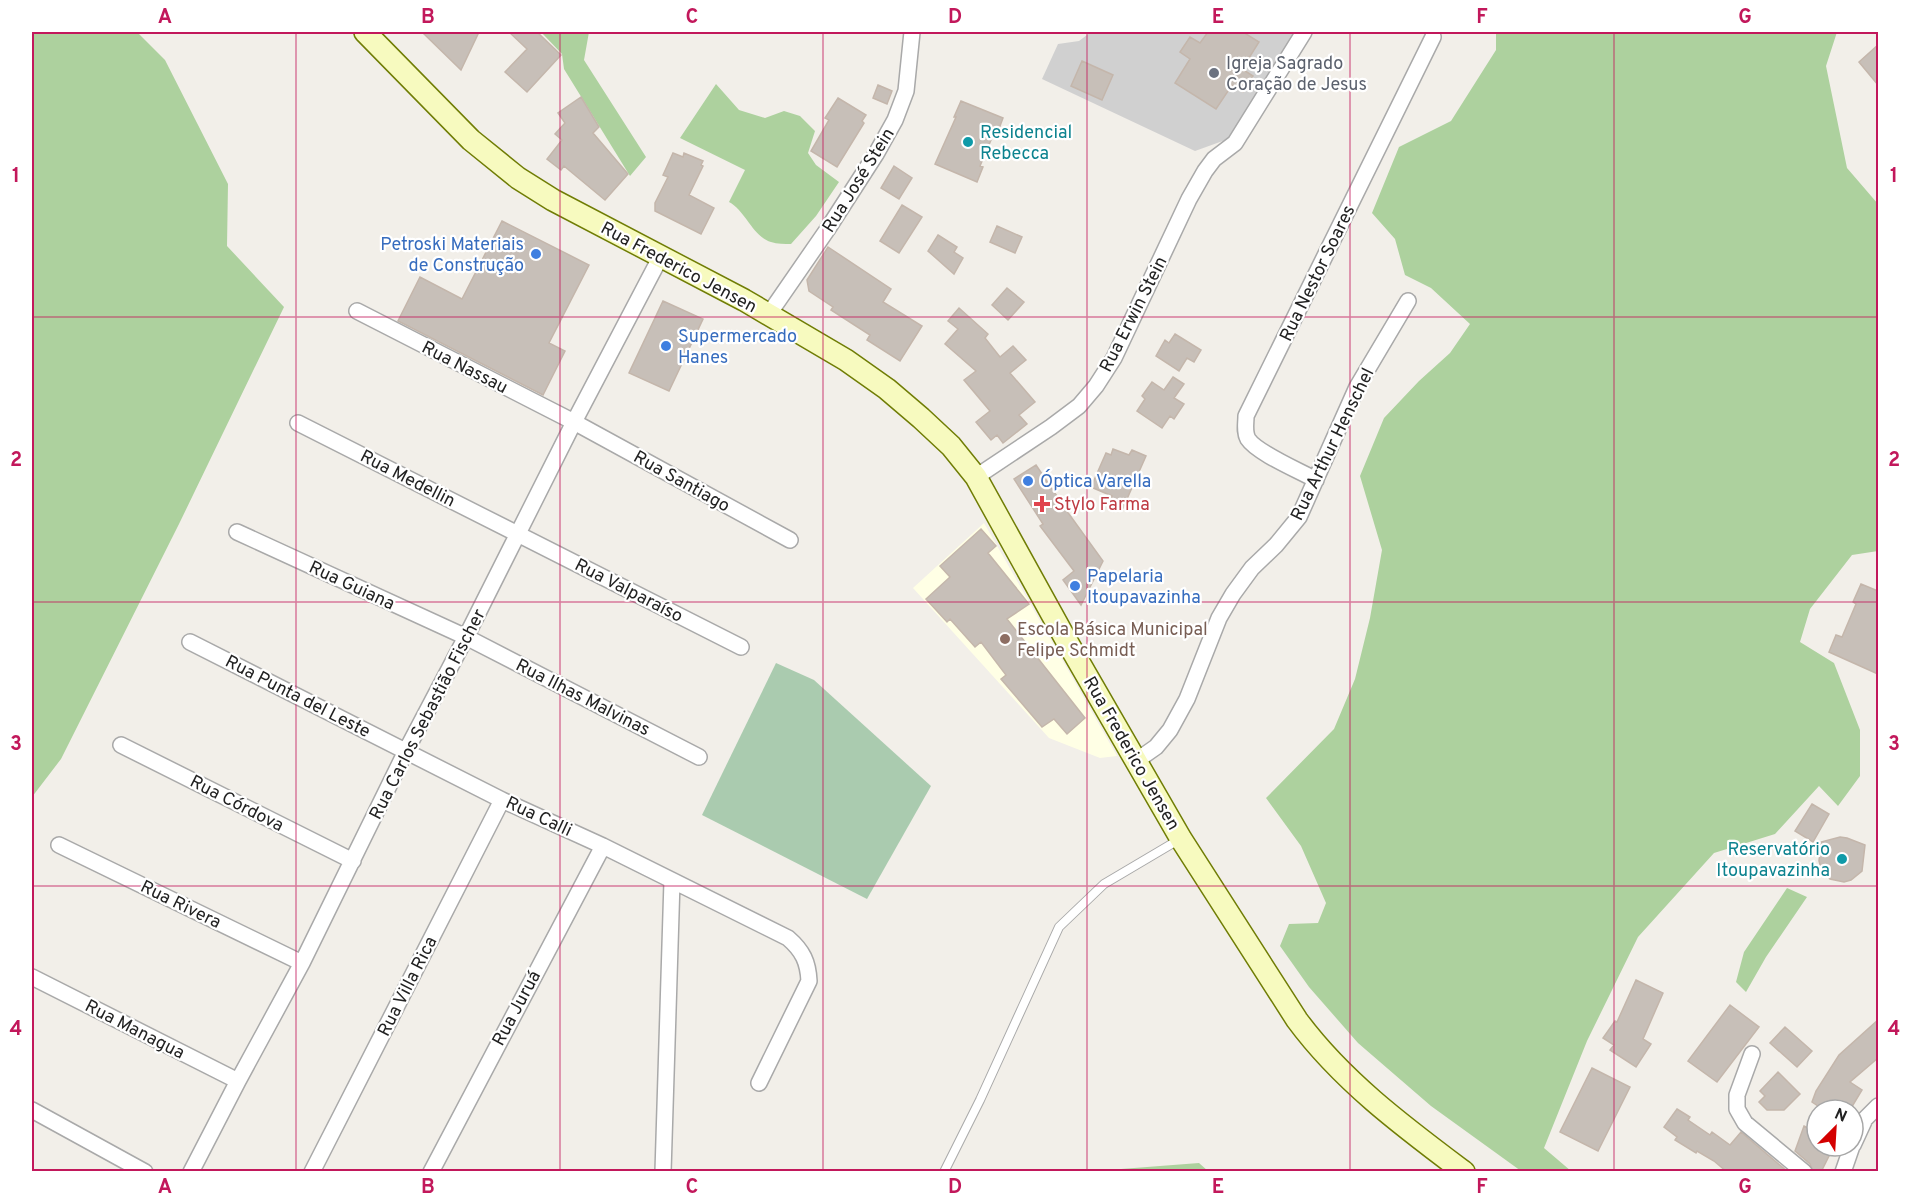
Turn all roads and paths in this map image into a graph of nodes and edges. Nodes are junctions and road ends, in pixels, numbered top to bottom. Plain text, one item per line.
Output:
1 (365, 32) edge
2 (912, 32) edge
3 (1304, 32) edge
4 (1433, 37) dead end
5 (661, 256) junction
6 (1407, 301) dead end
7 (357, 311) dead end
8 (769, 314) junction
9 (574, 422) junction
10 (298, 423) dead end
11 (976, 477) junction
12 (1316, 480) junction
13 (237, 532) dead end
14 (517, 533) junction
15 (790, 540) dead end
16 (466, 638) junction
17 (190, 642) dead end
18 (741, 647) dead end
19 (121, 745) dead end
20 (406, 751) junction
21 (699, 757) dead end
22 (1136, 761) junction
23 (502, 800) junction
24 (1181, 838) junction
25 (58, 845) dead end
26 (603, 846) junction
27 (353, 861) junction
28 (672, 881) junction
29 (302, 963) junction
30 (32, 977) edge
31 (1752, 1054) dead end
32 (237, 1081) junction
33 (759, 1083) dead end
34 (1878, 1106) edge
35 (32, 1110) edge
36 (1865, 1119) edge
37 (145, 1172) edge
38 (191, 1172) edge
39 (312, 1172) edge
40 (431, 1172) edge
41 (663, 1172) edge
42 (944, 1172) edge
43 (1464, 1172) edge
44 (1804, 1172) edge

1 - 5 main road, Rua Frederico Jensen
2 - 8 street, Rua José Stein
3 - 11 street, Rua Erwin Stein
4 - 12 street, Rua Nestor Soares
5 - 8 main road, Rua Frederico Jensen
5 - 9 street, Rua Carlos Sebastião Fischer
6 - 12 street, Rua Arthur Henschel
7 - 9 street, Rua Nassau
8 - 11 main road, Rua Frederico Jensen
9 - 14 street, Rua Carlos Sebastião Fischer
9 - 15 street, Rua Santiago
10 - 14 street, Rua Medellin
11 - 22 main road, Rua Frederico Jensen
12 - 22 street, Rua Arthur Henschel
13 - 16 street, Rua Guiana
14 - 16 street, Rua Carlos Sebastião Fischer
14 - 18 street, Rua Valparaíso
16 - 20 street, Rua Carlos Sebastião Fischer
16 - 21 street, Rua Ilhas Malvinas
17 - 20 street, Rua Punta del Leste
19 - 27 street, Rua Córdova
20 - 23 street, Rua Calli
20 - 27 street, Rua Carlos Sebastião Fischer
22 - 24 main road, Rua Frederico Jensen
23 - 26 street, Rua Calli
23 - 39 street, Rua Villa Rica
24 - 42 lane
24 - 43 main road, Rua Frederico Jensen
25 - 29 street, Rua Rivera
26 - 28 street, Rua Calli
26 - 40 street, Rua Juruá
27 - 29 street, Rua Carlos Sebastião Fischer
28 - 33 street, Rua Calli
28 - 41 street
29 - 32 street, Rua Carlos Sebastião Fischer
30 - 32 street, Rua Managua
31 - 44 street
32 - 38 street, Rua Carlos Sebastião Fischer
34 - 36 street
35 - 37 street

